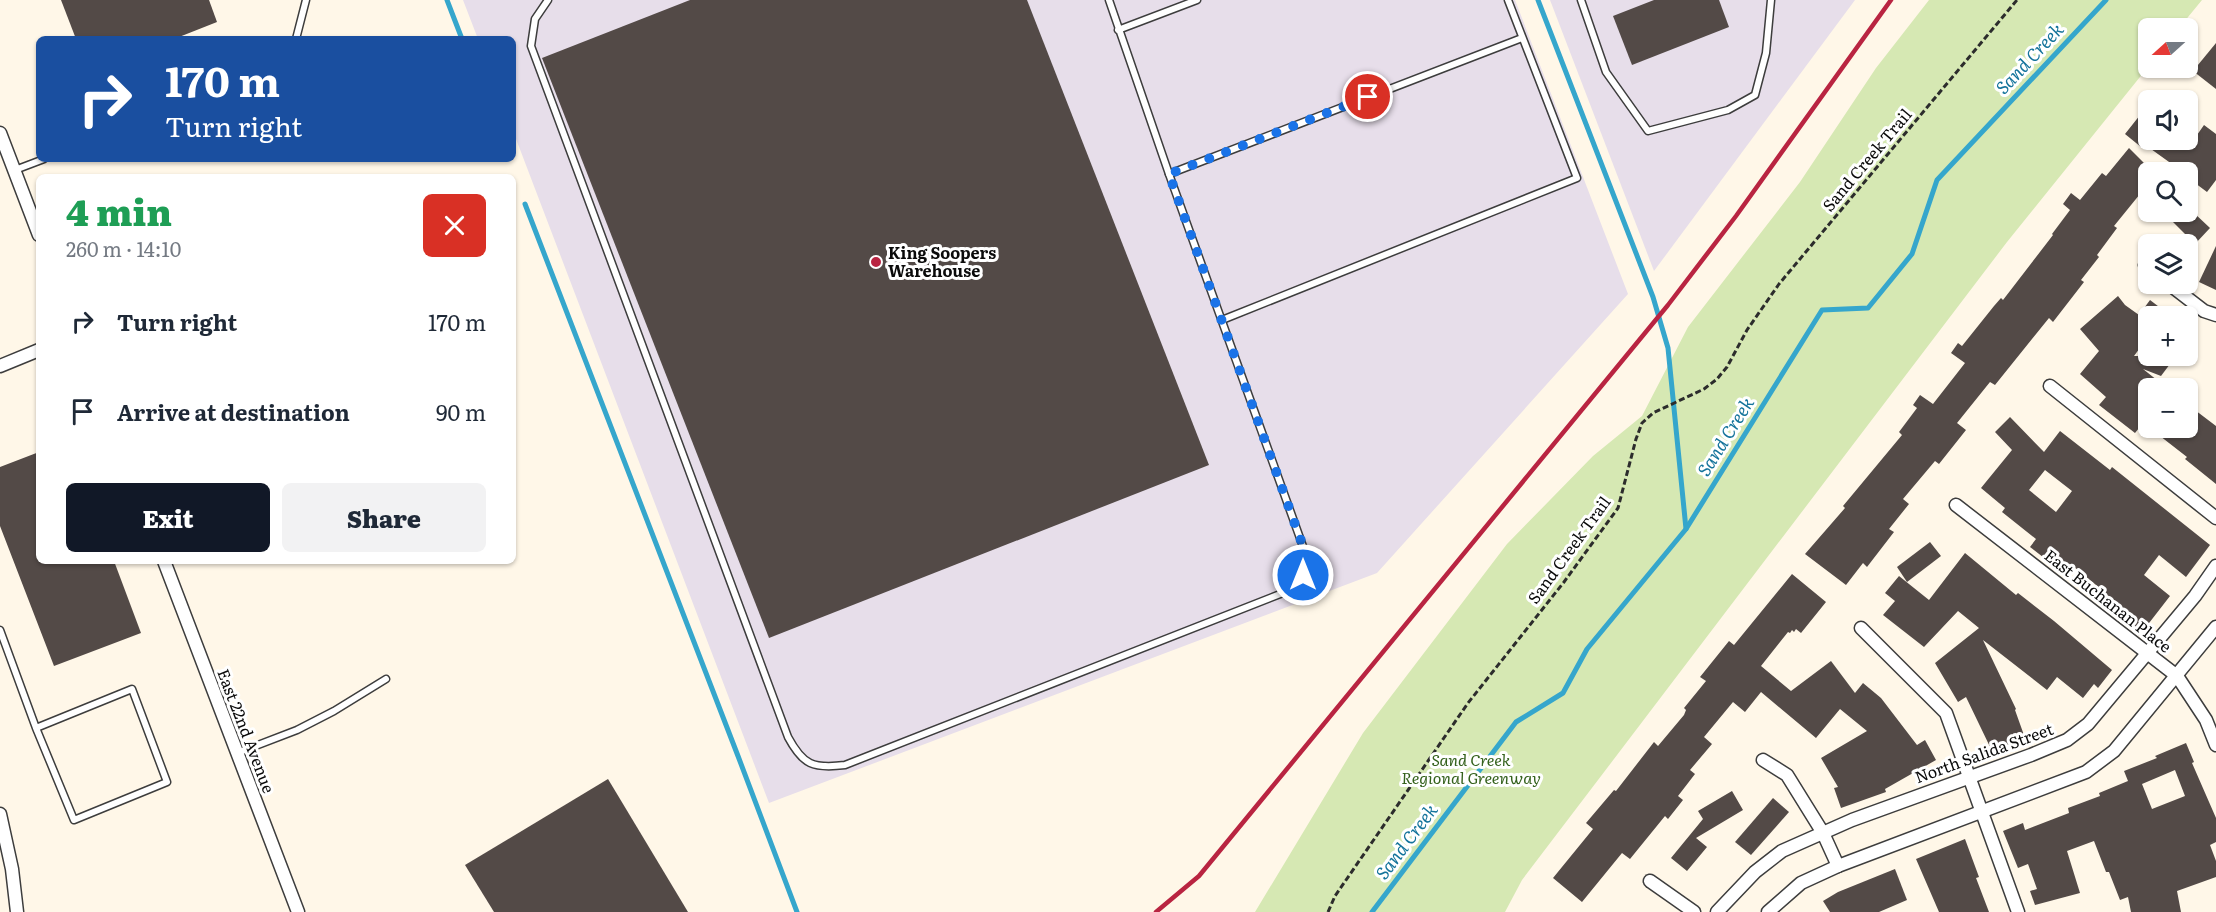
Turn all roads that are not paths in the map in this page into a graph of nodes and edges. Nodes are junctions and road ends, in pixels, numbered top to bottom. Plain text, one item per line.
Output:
1 (306, 0) edge
2 (548, 0) edge
3 (1109, 0) edge
4 (1197, 0) edge
5 (1508, 0) edge
6 (1581, 0) edge
7 (1771, 0) edge
8 (1118, 30) junction
9 (297, 36) edge
10 (1522, 38) junction
11 (0, 133) edge
12 (36, 162) edge
13 (14, 171) junction
14 (1169, 174) junction
15 (36, 227) edge
16 (2182, 294) edge
17 (2216, 315) edge
18 (1222, 320) junction
19 (36, 351) edge
20 (0, 366) edge
21 (2050, 386) dead end
22 (1956, 505) dead end
23 (2216, 518) edge
24 (165, 564) edge
25 (2216, 566) edge
26 (2216, 627) edge
27 (1862, 628) dead end
28 (0, 630) edge
29 (2148, 653) junction
30 (2176, 676) junction
31 (386, 679) dead end
32 (36, 728) junction
33 (2216, 745) edge
34 (237, 753) junction
35 (1763, 760) dead end
36 (1969, 776) junction
37 (1982, 811) junction
38 (0, 814) edge
39 (1823, 833) junction
40 (1838, 866) junction
41 (1650, 881) dead end
42 (17, 912) edge
43 (298, 912) edge
44 (1694, 912) edge
45 (1718, 912) edge
46 (1768, 912) edge
47 (2018, 912) edge

1 - 9 lane
2 - 18 lane
3 - 8 lane
4 - 8 lane
5 - 10 lane
6 - 7 lane
8 - 14 lane
10 - 14 lane
10 - 18 lane
11 - 13 street
12 - 13 lane
13 - 15 street
14 - 18 lane
16 - 17 street
19 - 20 street
21 - 23 street
22 - 29 street, East Buchanan Place
24 - 34 street, East 22nd Avenue
25 - 29 street, North Salida Street
26 - 30 street
27 - 36 street
28 - 32 lane
29 - 30 street, East Buchanan Place
29 - 36 street, North Salida Street
30 - 33 street, East Buchanan Place
30 - 37 street
31 - 34 lane
32 - 32 lane
34 - 43 street, East 22nd Avenue
35 - 39 street
36 - 37 street
36 - 39 street, North Salida Street
37 - 40 street
37 - 47 street
38 - 42 street
39 - 40 street
39 - 45 street, North Salida Street
40 - 46 street
41 - 44 street

